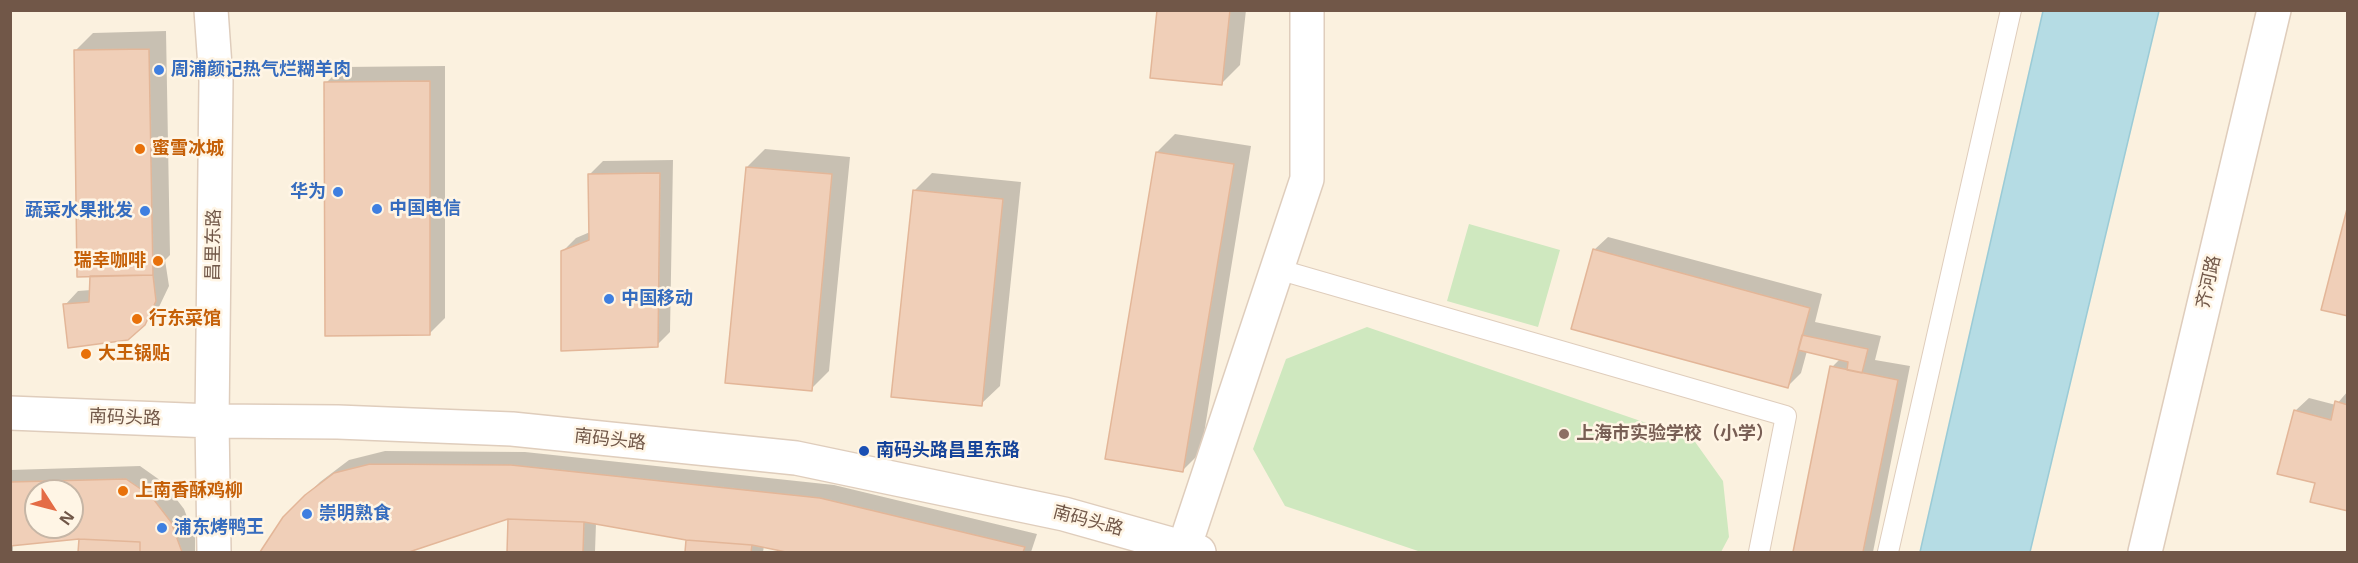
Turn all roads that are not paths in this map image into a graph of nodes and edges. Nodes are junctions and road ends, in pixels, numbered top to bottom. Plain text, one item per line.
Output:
1 (211, 10) edge
2 (1307, 10) edge
3 (2011, 10) edge
4 (2274, 10) edge
5 (1277, 269) junction
6 (10, 413) edge
7 (212, 421) junction
8 (1189, 551) edge
9 (214, 552) edge
10 (1759, 552) edge
11 (1888, 552) edge
12 (2145, 552) edge

1 - 7 street, 昌里东路
2 - 5 street
3 - 11 lane
4 - 12 street, 齐河路
5 - 8 street
5 - 10 lane
6 - 7 street, 南码头路
7 - 8 street, 南码头路
7 - 9 street, 昌里东路

